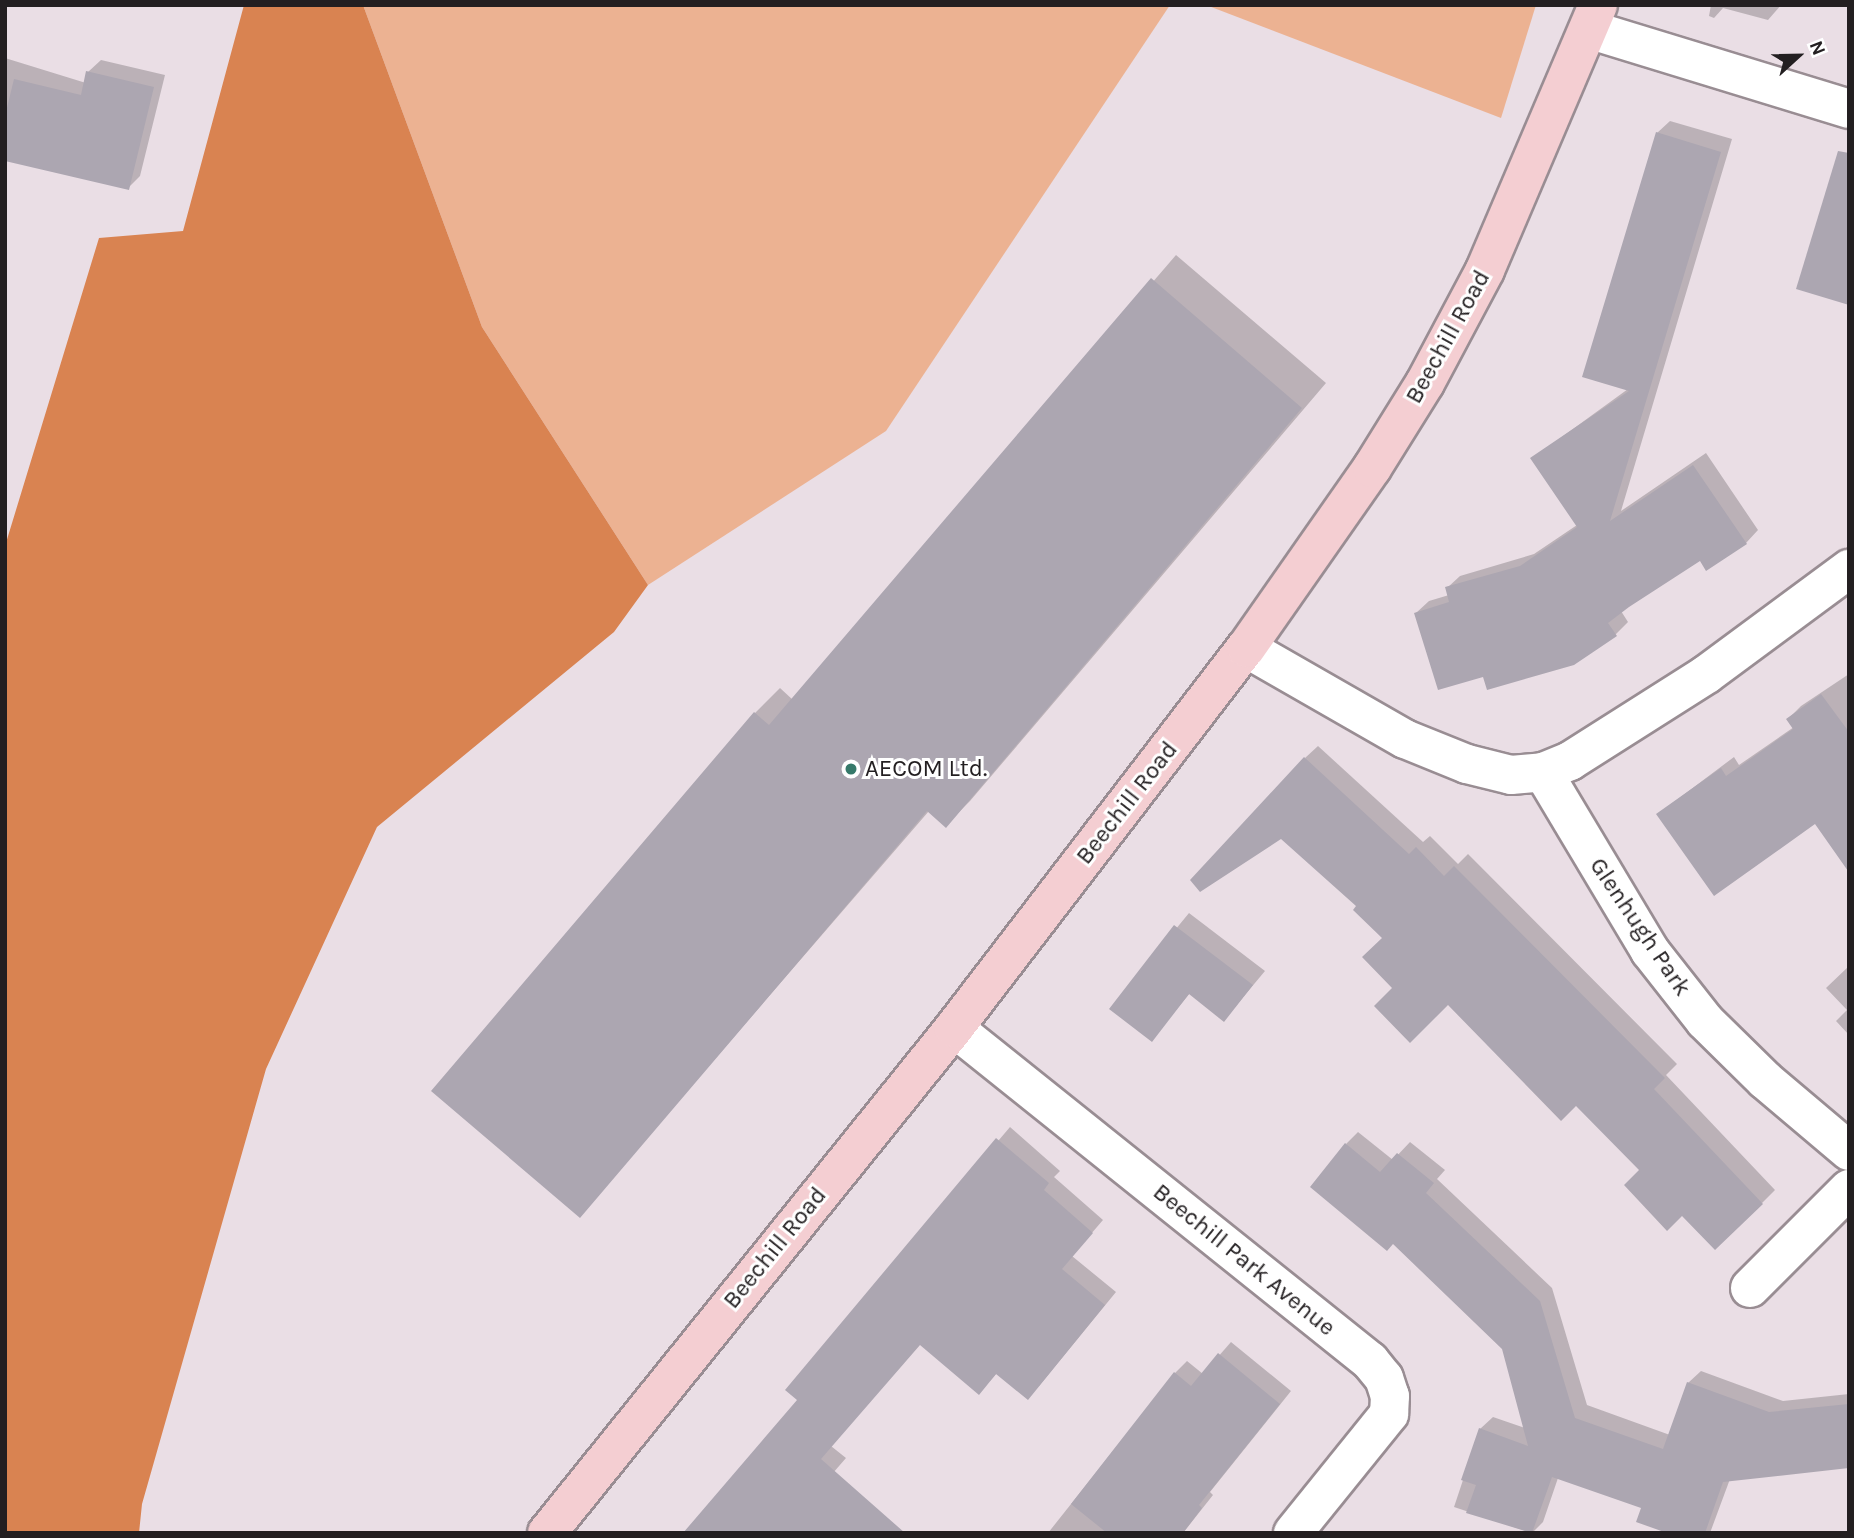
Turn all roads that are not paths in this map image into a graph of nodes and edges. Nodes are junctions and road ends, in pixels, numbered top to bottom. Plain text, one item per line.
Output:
1 (1595, 18) edge
2 (1849, 109) edge
3 (1849, 569) edge
4 (1246, 648) junction
5 (1544, 772) junction
6 (954, 1028) junction
7 (1849, 1151) edge
8 (1849, 1189) edge
9 (1750, 1288) dead end
10 (547, 1533) edge
11 (1293, 1533) edge

1 - 2 street
1 - 4 street, Beechill Road
3 - 5 street
4 - 5 street
4 - 6 street, Beechill Road
5 - 7 street, Glenhugh Park
6 - 10 street, Beechill Road
6 - 11 street, Beechill Park Avenue
8 - 9 street

